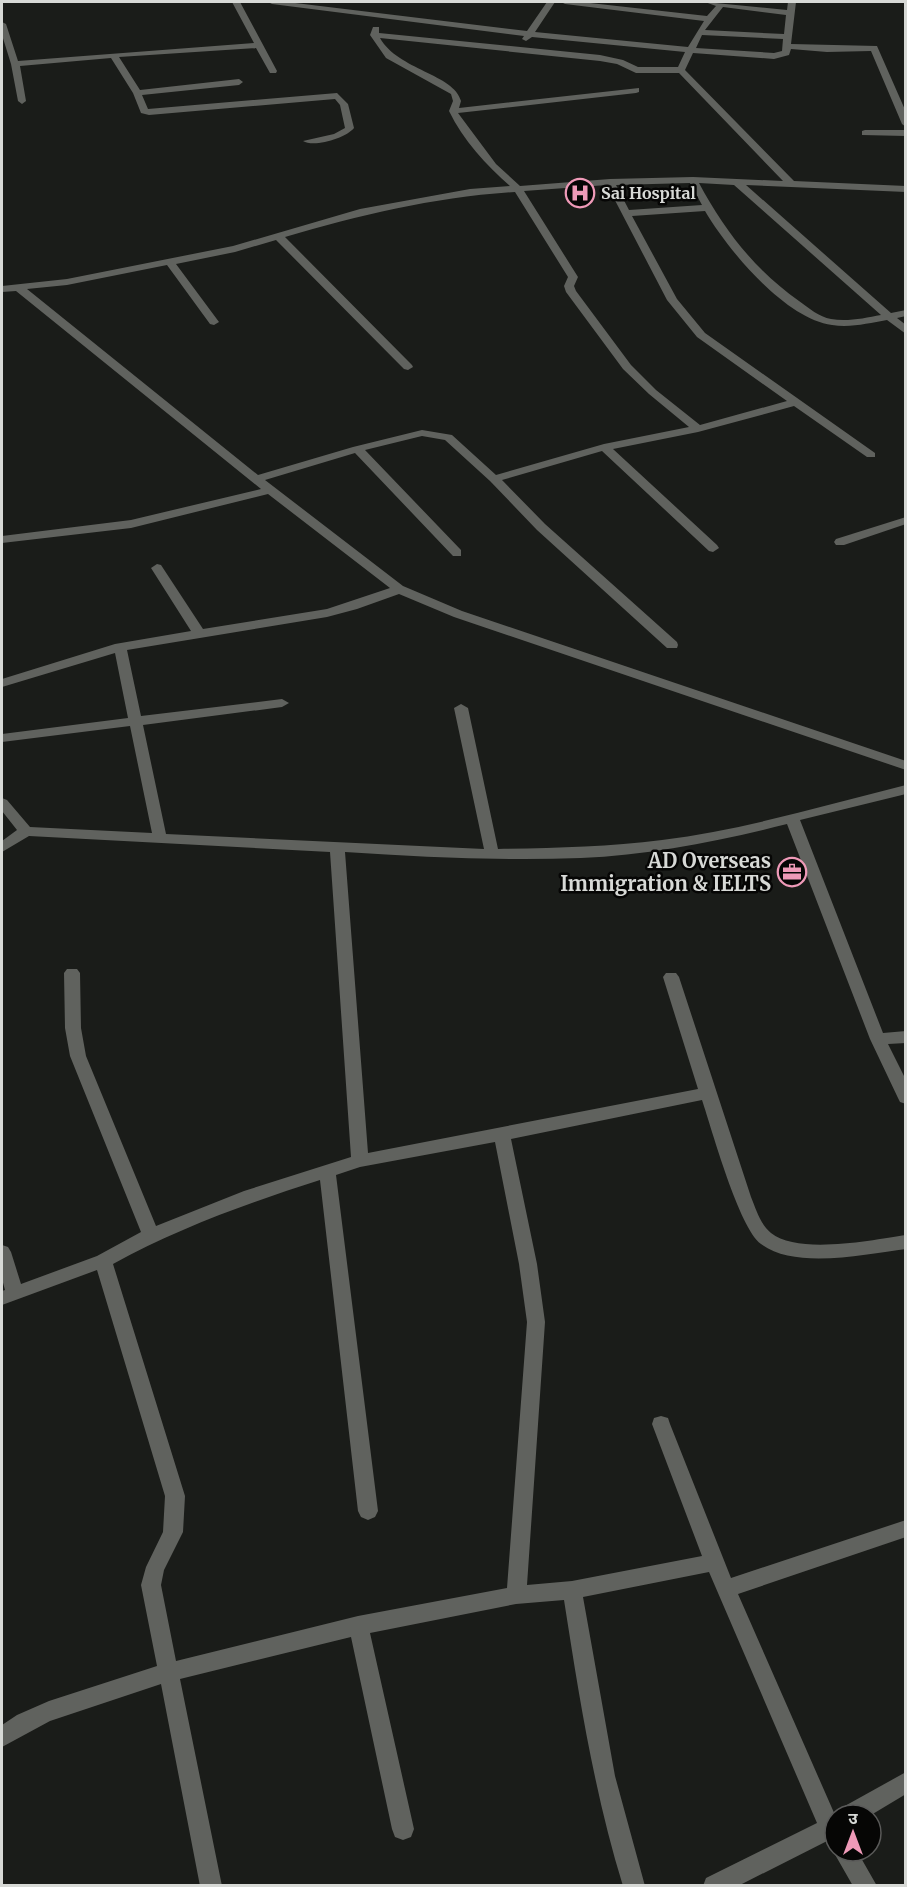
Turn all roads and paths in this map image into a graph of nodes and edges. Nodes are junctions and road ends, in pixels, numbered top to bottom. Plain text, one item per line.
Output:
1 (236, 2) edge
2 (272, 2) edge
3 (551, 2) edge
4 (565, 2) edge
5 (709, 2) edge
6 (792, 2) edge
7 (316, 3) edge
8 (721, 4) junction
9 (790, 13) junction
10 (383, 16) junction
11 (709, 19) junction
12 (2, 24) edge
13 (699, 32) junction
14 (530, 34) junction
15 (374, 35) junction
16 (787, 41) junction
17 (258, 45) junction
18 (519, 49) junction
19 (690, 50) junction
20 (113, 55) junction
21 (15, 64) junction
22 (681, 70) junction
23 (273, 71) dead end
24 (238, 82) dead end
25 (636, 90) dead end
26 (136, 93) junction
27 (906, 95) edge
28 (893, 96) junction
29 (22, 101) dead end
30 (453, 111) junction
31 (906, 124) edge
32 (865, 132) dead end
33 (906, 133) edge
34 (308, 141) dead end
35 (693, 180) junction
36 (610, 182) junction
37 (737, 182) junction
38 (791, 184) junction
39 (517, 188) junction
40 (906, 189) edge
41 (707, 208) junction
42 (627, 213) junction
43 (278, 236) junction
44 (170, 262) junction
45 (19, 288) junction
46 (2, 289) edge
47 (906, 313) edge
48 (888, 316) junction
49 (214, 322) dead end
50 (906, 331) edge
51 (408, 367) dead end
52 (794, 402) junction
53 (698, 429) junction
54 (604, 447) junction
55 (357, 449) junction
56 (871, 455) dead end
57 (256, 479) junction
58 (494, 479) junction
59 (271, 490) junction
60 (906, 520) edge
61 (2, 540) edge
62 (840, 542) dead end
63 (713, 548) dead end
64 (457, 553) dead end
65 (158, 568) dead end
66 (399, 590) junction
67 (199, 633) junction
68 (672, 645) dead end
69 (120, 647) junction
70 (2, 683) edge
71 (282, 703) dead end
72 (461, 708) dead end
73 (135, 722) junction
74 (2, 738) edge
75 (906, 765) edge
76 (905, 791) edge
77 (2, 803) edge
78 (792, 819) junction
79 (26, 831) junction
80 (160, 838) junction
81 (2, 847) edge
82 (337, 847) junction
83 (492, 853) junction
84 (72, 973) dead end
85 (670, 977) dead end
86 (906, 1037) edge
87 (878, 1039) junction
88 (707, 1093) junction
89 (906, 1098) edge
90 (502, 1135) junction
91 (360, 1161) junction
92 (327, 1172) junction
93 (151, 1235) junction
94 (906, 1242) edge
95 (2, 1252) edge
96 (103, 1260) junction
97 (8, 1296) edge
98 (661, 1424) dead end
99 (368, 1511) dead end
100 (906, 1528) edge
101 (714, 1562) junction
102 (726, 1589) junction
103 (572, 1590) junction
104 (516, 1595) junction
105 (358, 1625) junction
106 (169, 1670) junction
107 (2, 1737) edge
108 (906, 1782) edge
109 (871, 1803) edge
110 (823, 1807) edge
111 (404, 1829) dead end
112 (823, 1834) edge
113 (852, 1863) edge
114 (211, 1886) edge
115 (634, 1886) edge
116 (714, 1886) edge
117 (866, 1886) edge

1 - 17 street
2 - 7 street
3 - 14 street
4 - 11 street
5 - 8 street
6 - 9 street
7 - 10 street
8 - 9 street
8 - 11 street
9 - 16 street
10 - 14 street
10 - 15 street
11 - 13 street
12 - 21 street
13 - 16 street
13 - 19 street
14 - 18 street
14 - 19 street
15 - 18 street
15 - 30 street
16 - 19 street
16 - 28 street
17 - 20 street
17 - 23 street
18 - 22 street
19 - 22 street
20 - 21 street
20 - 26 street
21 - 29 street
22 - 38 street
24 - 26 street
25 - 30 street
26 - 34 street
27 - 28 street
28 - 31 street
30 - 39 street
32 - 33 street
35 - 36 street
35 - 37 street
35 - 41 street
36 - 39 street
36 - 42 street
37 - 38 street
37 - 48 street
38 - 40 street
39 - 43 street
39 - 53 street
41 - 42 street
41 - 48 street
42 - 52 street
43 - 44 street
43 - 51 street
44 - 45 street
44 - 49 street
45 - 46 street
45 - 57 street
47 - 48 street
48 - 50 street
52 - 53 street
52 - 56 street
53 - 54 street
54 - 58 street
54 - 63 street
55 - 57 street
55 - 58 street
55 - 64 street
57 - 59 street
58 - 68 street
59 - 61 street
59 - 66 street
60 - 62 street
65 - 67 street
66 - 67 street
66 - 75 street
67 - 69 street
69 - 70 street
69 - 73 street
71 - 73 street
72 - 83 street
73 - 74 street
73 - 80 street
76 - 78 street
77 - 79 street
78 - 83 street
78 - 87 street
79 - 80 street
79 - 81 street
80 - 82 street
82 - 83 street
82 - 91 street
84 - 93 street
85 - 88 street
86 - 87 street
87 - 89 street
88 - 90 street
88 - 94 street
90 - 91 street
90 - 104 street
91 - 92 street
92 - 93 street
92 - 99 street
93 - 96 street
95 - 97 street
96 - 97 street
96 - 106 street
98 - 101 street
100 - 102 street
101 - 102 street
101 - 103 street
102 - 110 street
103 - 104 street
103 - 115 street
104 - 105 street
105 - 106 street
105 - 111 street
106 - 107 street
106 - 114 street
108 - 109 street
112 - 116 street
113 - 117 street

